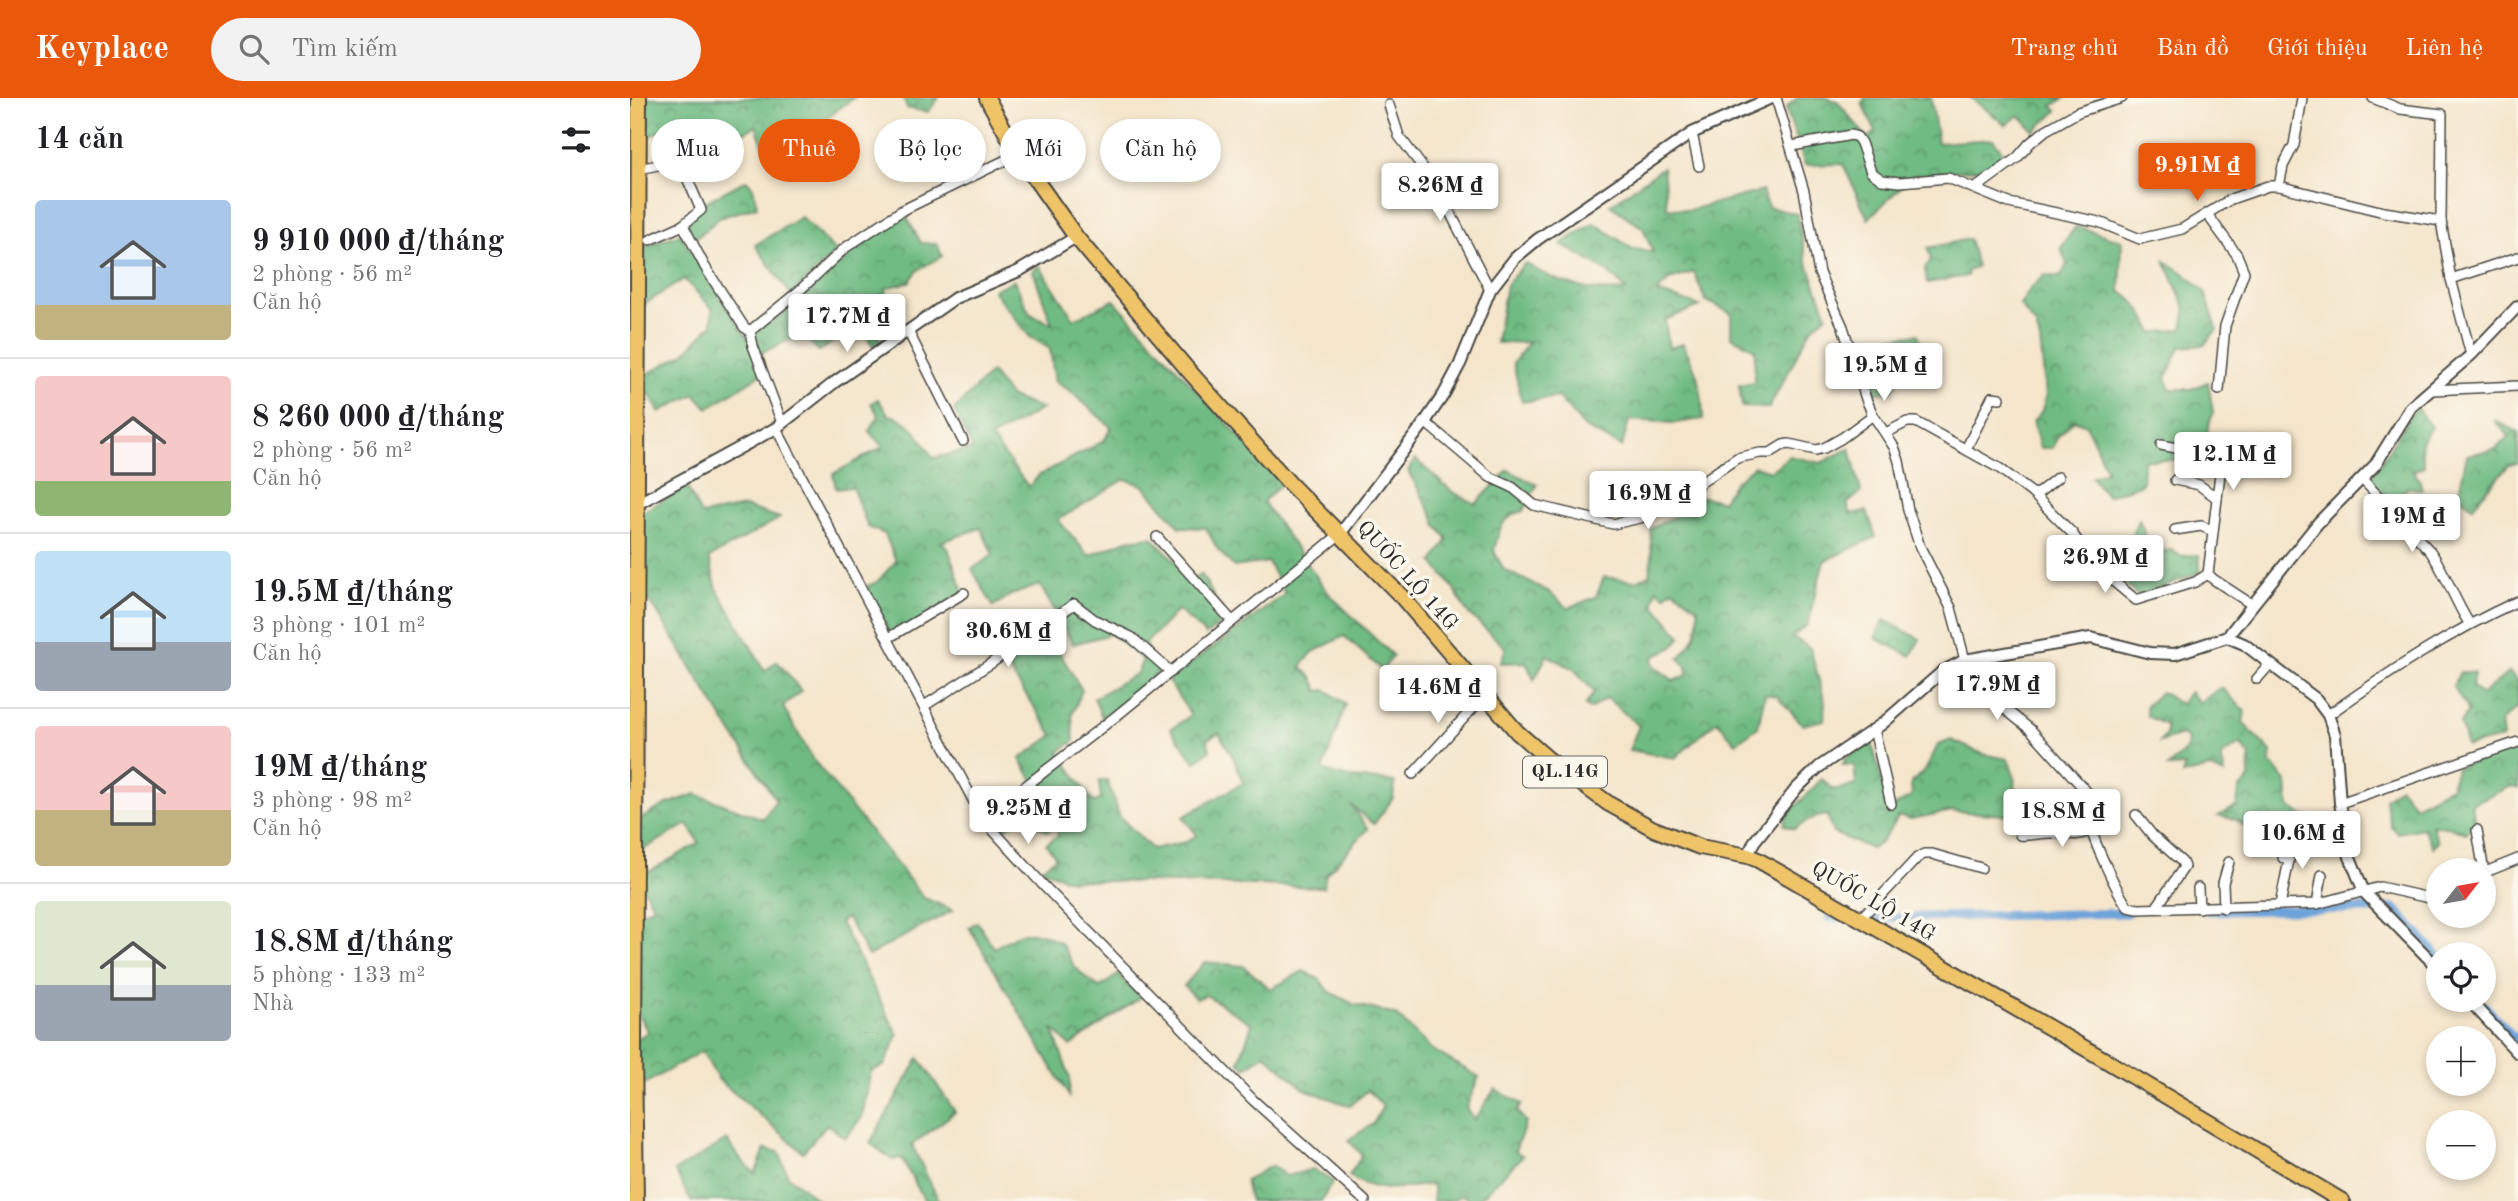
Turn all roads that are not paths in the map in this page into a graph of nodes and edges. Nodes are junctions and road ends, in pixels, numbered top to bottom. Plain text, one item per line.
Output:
1 (639, 98) edge
2 (987, 98) edge
3 (1773, 98) edge
4 (2122, 98) edge
5 (2302, 98) edge
6 (2373, 98) edge
7 (1389, 104) dead end
8 (1000, 121) edge
9 (1692, 133) junction
10 (1792, 146) junction
11 (1000, 163) edge
12 (1699, 166) dead end
13 (639, 169) junction
14 (1038, 182) edge
15 (2279, 186) junction
16 (1976, 188) junction
17 (2207, 214) junction
18 (2441, 220) junction
19 (682, 225) junction
20 (1076, 237) junction
21 (650, 240) dead end
22 (2518, 257) edge
23 (2451, 279) junction
24 (1490, 290) junction
25 (2518, 306) edge
26 (750, 331) junction
27 (908, 331) junction
28 (2471, 355) junction
29 (2518, 386) edge
30 (2219, 390) dead end
31 (2431, 390) junction
32 (2000, 398) dead end
33 (1873, 415) junction
34 (1425, 422) junction
35 (779, 426) junction
36 (1885, 433) junction
37 (962, 441) dead end
38 (2161, 445) dead end
39 (1966, 449) junction
40 (2058, 477) dead end
41 (2362, 479) junction
42 (2175, 480) dead end
43 (2032, 493) junction
44 (2217, 498) junction
45 (634, 506) edge
46 (2175, 530) dead end
47 (2213, 531) junction
48 (1340, 534) junction
49 (1157, 537) dead end
50 (2208, 574) junction
51 (964, 593) dead end
52 (2518, 601) edge
53 (2251, 604) junction
54 (1231, 621) junction
55 (2469, 623) junction
56 (2227, 636) junction
57 (888, 638) junction
58 (1965, 660) junction
59 (2270, 664) junction
60 (1171, 672) junction
61 (2257, 679) dead end
62 (1485, 696) junction
63 (924, 706) junction
64 (2328, 715) junction
65 (1874, 729) junction
66 (2518, 742) edge
67 (1413, 774) dead end
68 (2340, 803) junction
69 (1891, 804) dead end
70 (2136, 815) dead end
71 (983, 819) junction
72 (2091, 829) junction
73 (2477, 830) dead end
74 (2020, 835) dead end
75 (1748, 856) junction
76 (2283, 858) dead end
77 (2482, 858) edge
78 (2518, 859) edge
79 (2229, 862) dead end
80 (2496, 867) edge
81 (1981, 868) dead end
82 (2322, 875) dead end
83 (2198, 888) dead end
84 (2364, 892) junction
85 (2426, 897) edge
86 (2317, 904) junction
87 (2280, 905) junction
88 (2156, 908) junction
89 (2199, 908) junction
90 (2224, 908) junction
91 (1861, 918) junction
92 (2426, 956) edge
93 (2480, 1012) edge
94 (2518, 1053) edge
95 (632, 1092) edge
96 (636, 1201) edge
97 (1365, 1201) edge
98 (2342, 1201) edge

1 - 13 main road
2 - 8 main road, QUỐC LỘ 14G / QL.14G
3 - 9 street
3 - 10 street
4 - 16 street
5 - 15 street
6 - 18 street
7 - 24 street
9 - 12 street
9 - 24 street
10 - 16 street
10 - 33 street
11 - 26 street
13 - 19 street
13 - 45 main road
14 - 20 main road, QUỐC LỘ 14G / QL.14G
15 - 17 street
15 - 18 street
16 - 17 street
17 - 30 street
18 - 23 street
19 - 21 street
19 - 26 street
20 - 27 street
20 - 48 main road, QUỐC LỘ 14G / QL.14G
22 - 23 street
23 - 28 street
24 - 34 street
25 - 28 street
26 - 35 street
27 - 35 street
27 - 37 street
28 - 31 street
29 - 31 street
31 - 41 street
32 - 39 street
33 - 34 street
33 - 36 street
34 - 48 street
35 - 45 street
35 - 57 street
36 - 39 street
36 - 58 street
38 - 44 street
39 - 43 street
40 - 43 street
41 - 53 street
41 - 55 street
42 - 44 street
43 - 50 street
44 - 47 street
45 - 95 main road
46 - 47 street
47 - 50 street
48 - 54 street
48 - 62 main road, QUỐC LỘ 14G / QL.14G
49 - 54 street
50 - 53 street
51 - 57 street
52 - 55 street
53 - 56 street
54 - 60 street
55 - 64 street
56 - 58 street
56 - 59 street
57 - 63 street
58 - 65 street
58 - 72 street
59 - 61 street
59 - 64 street
60 - 63 street
60 - 71 street
62 - 67 street
62 - 75 main road, QUỐC LỘ 14G / QL.14G
63 - 71 street
64 - 68 street
65 - 69 street
65 - 75 street
66 - 68 street
68 - 84 street
70 - 88 street
71 - 97 street
72 - 74 street
72 - 88 street
73 - 77 street
75 - 91 main road, QUỐC LỘ 14G / QL.14G
76 - 87 street
78 - 80 street
79 - 90 street
81 - 91 street
82 - 86 street
83 - 89 street
84 - 85 street
84 - 86 street
84 - 92 street
86 - 87 street
87 - 90 street
88 - 89 street
89 - 90 street
91 - 98 main road, QUỐC LỘ 14G / QL.14G
93 - 94 street
95 - 96 main road

